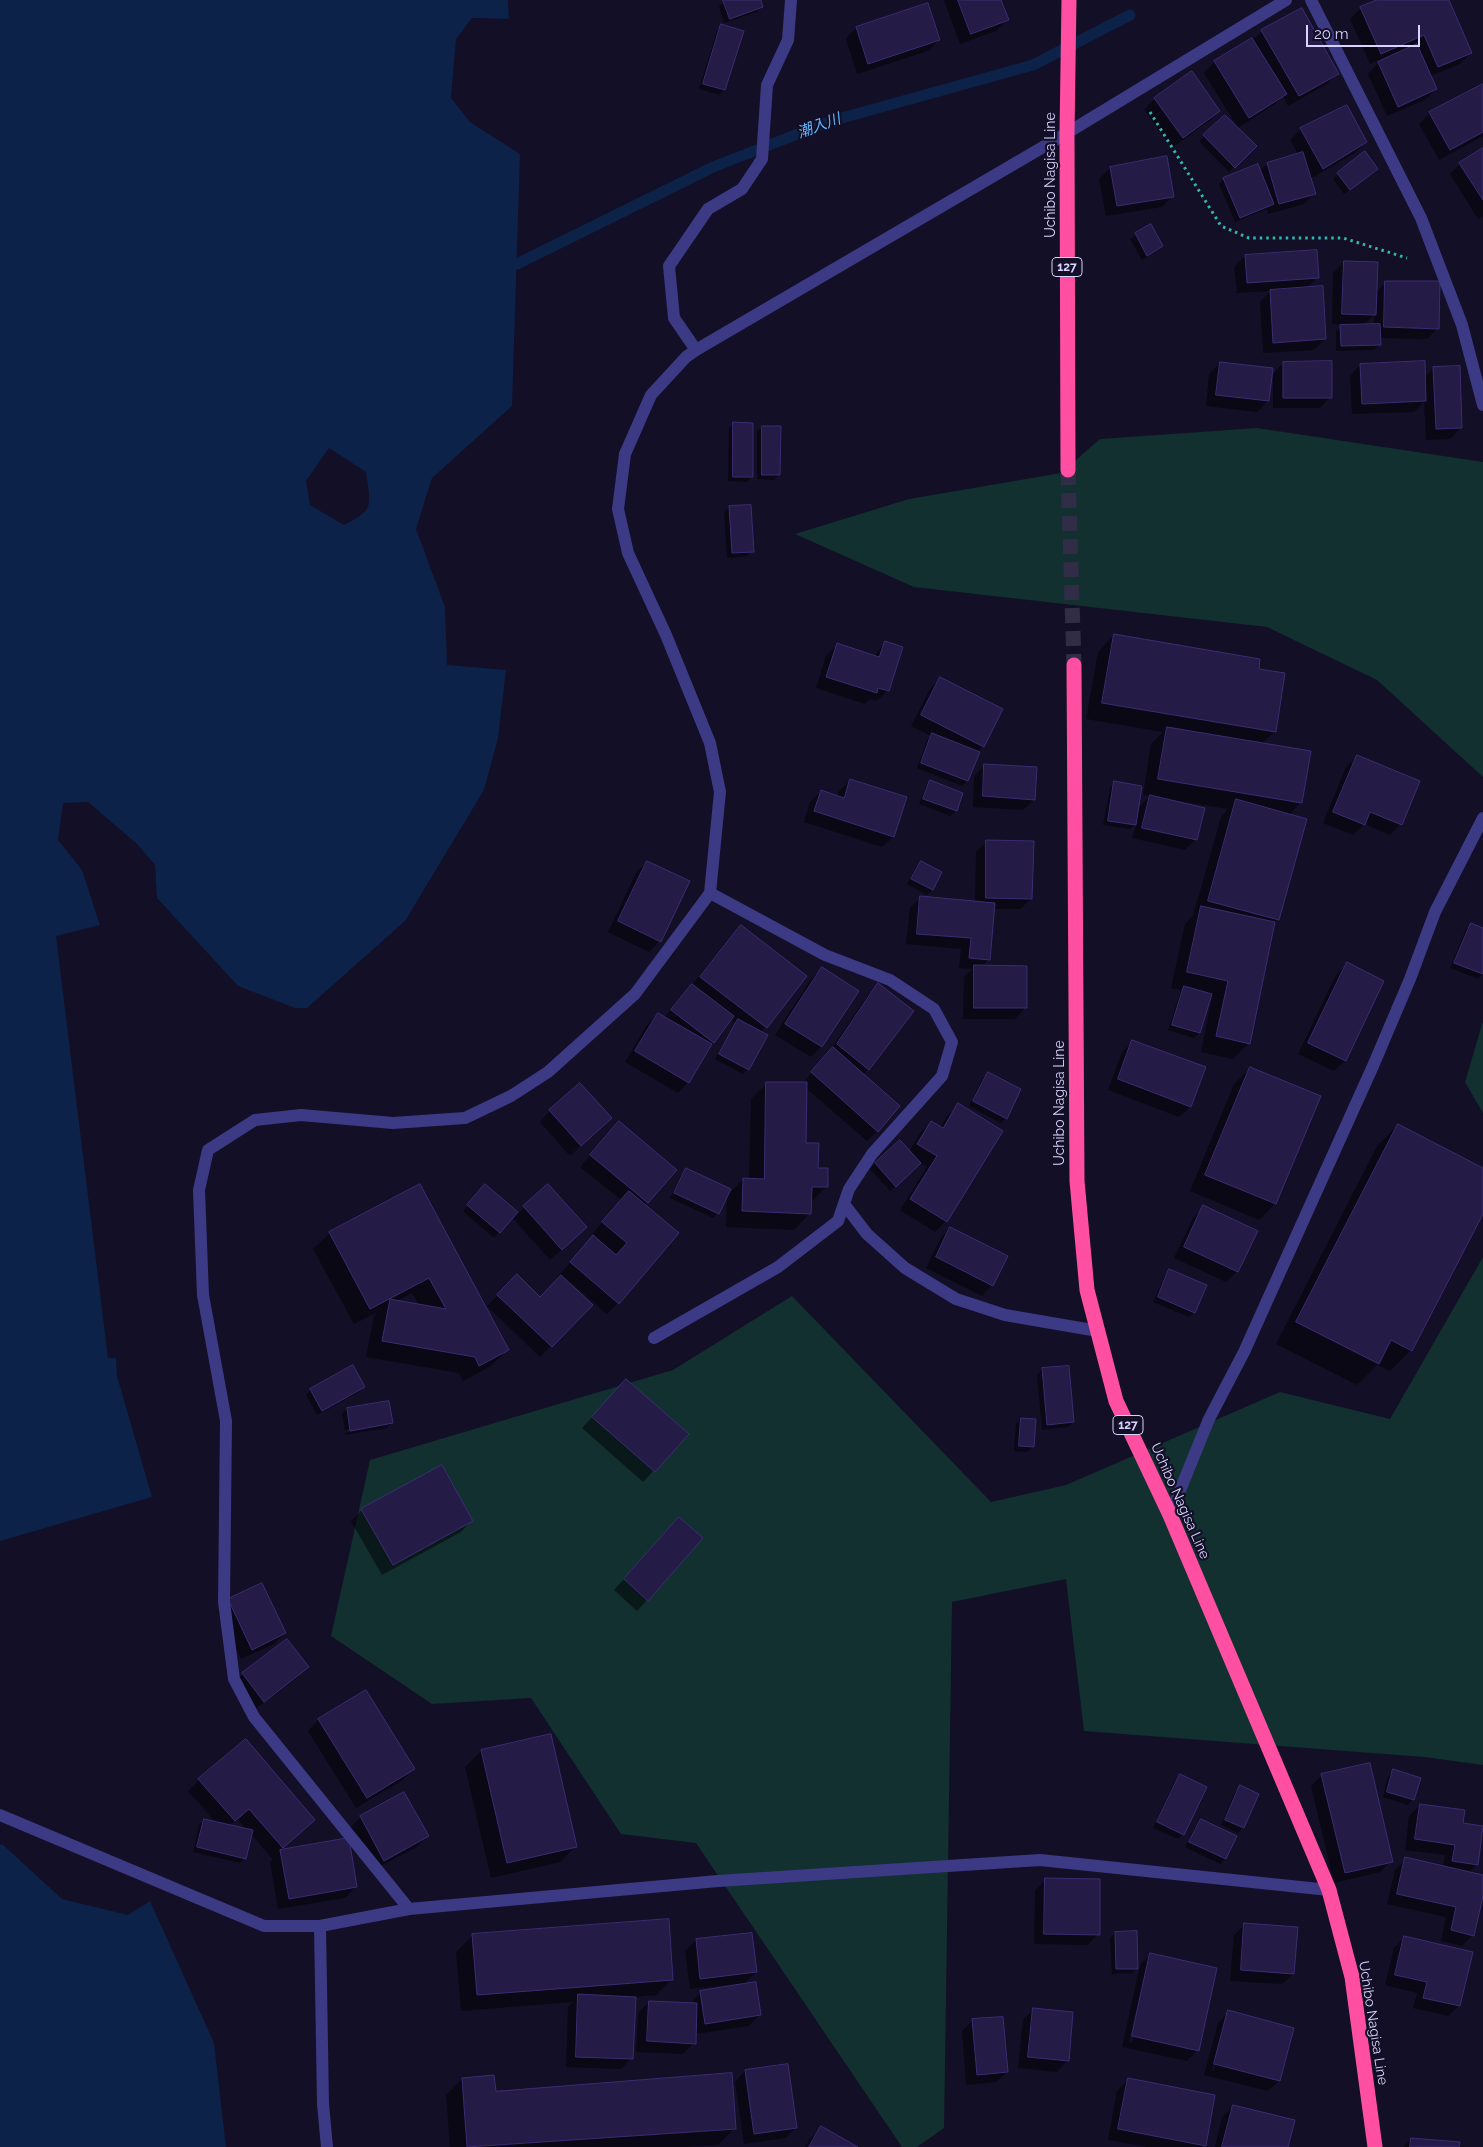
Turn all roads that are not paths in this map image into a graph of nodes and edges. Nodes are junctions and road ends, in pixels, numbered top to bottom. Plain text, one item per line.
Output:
1 (791, 0) edge
2 (1069, 0) edge
3 (1286, 0) edge
4 (1311, 0) edge
5 (1067, 133) junction
6 (696, 350) junction
7 (1483, 405) edge
8 (1068, 470) tunnel mouth
9 (1074, 665) tunnel mouth
10 (1483, 818) edge
11 (710, 893) junction
12 (844, 1204) junction
13 (1098, 1331) junction
14 (654, 1338) dead end
15 (1170, 1514) junction
16 (0, 1815) edge
17 (1329, 1890) junction
18 (409, 1909) junction
19 (320, 1926) junction
20 (327, 2147) edge
21 (1375, 2147) edge

1 - 6 street
2 - 5 highway, Uchibo Nagisa Line / 127
3 - 5 street
4 - 7 street
5 - 6 street
5 - 8 highway, Uchibo Nagisa Line / 127
6 - 11 street
9 - 13 highway, Uchibo Nagisa Line / 127
10 - 15 street
11 - 12 street
11 - 18 street
12 - 13 street
12 - 14 street
13 - 15 highway, Uchibo Nagisa Line / 127
15 - 17 highway, Uchibo Nagisa Line / 127
16 - 19 street
17 - 18 street
17 - 21 highway, Uchibo Nagisa Line / 127
18 - 19 street
19 - 20 street

